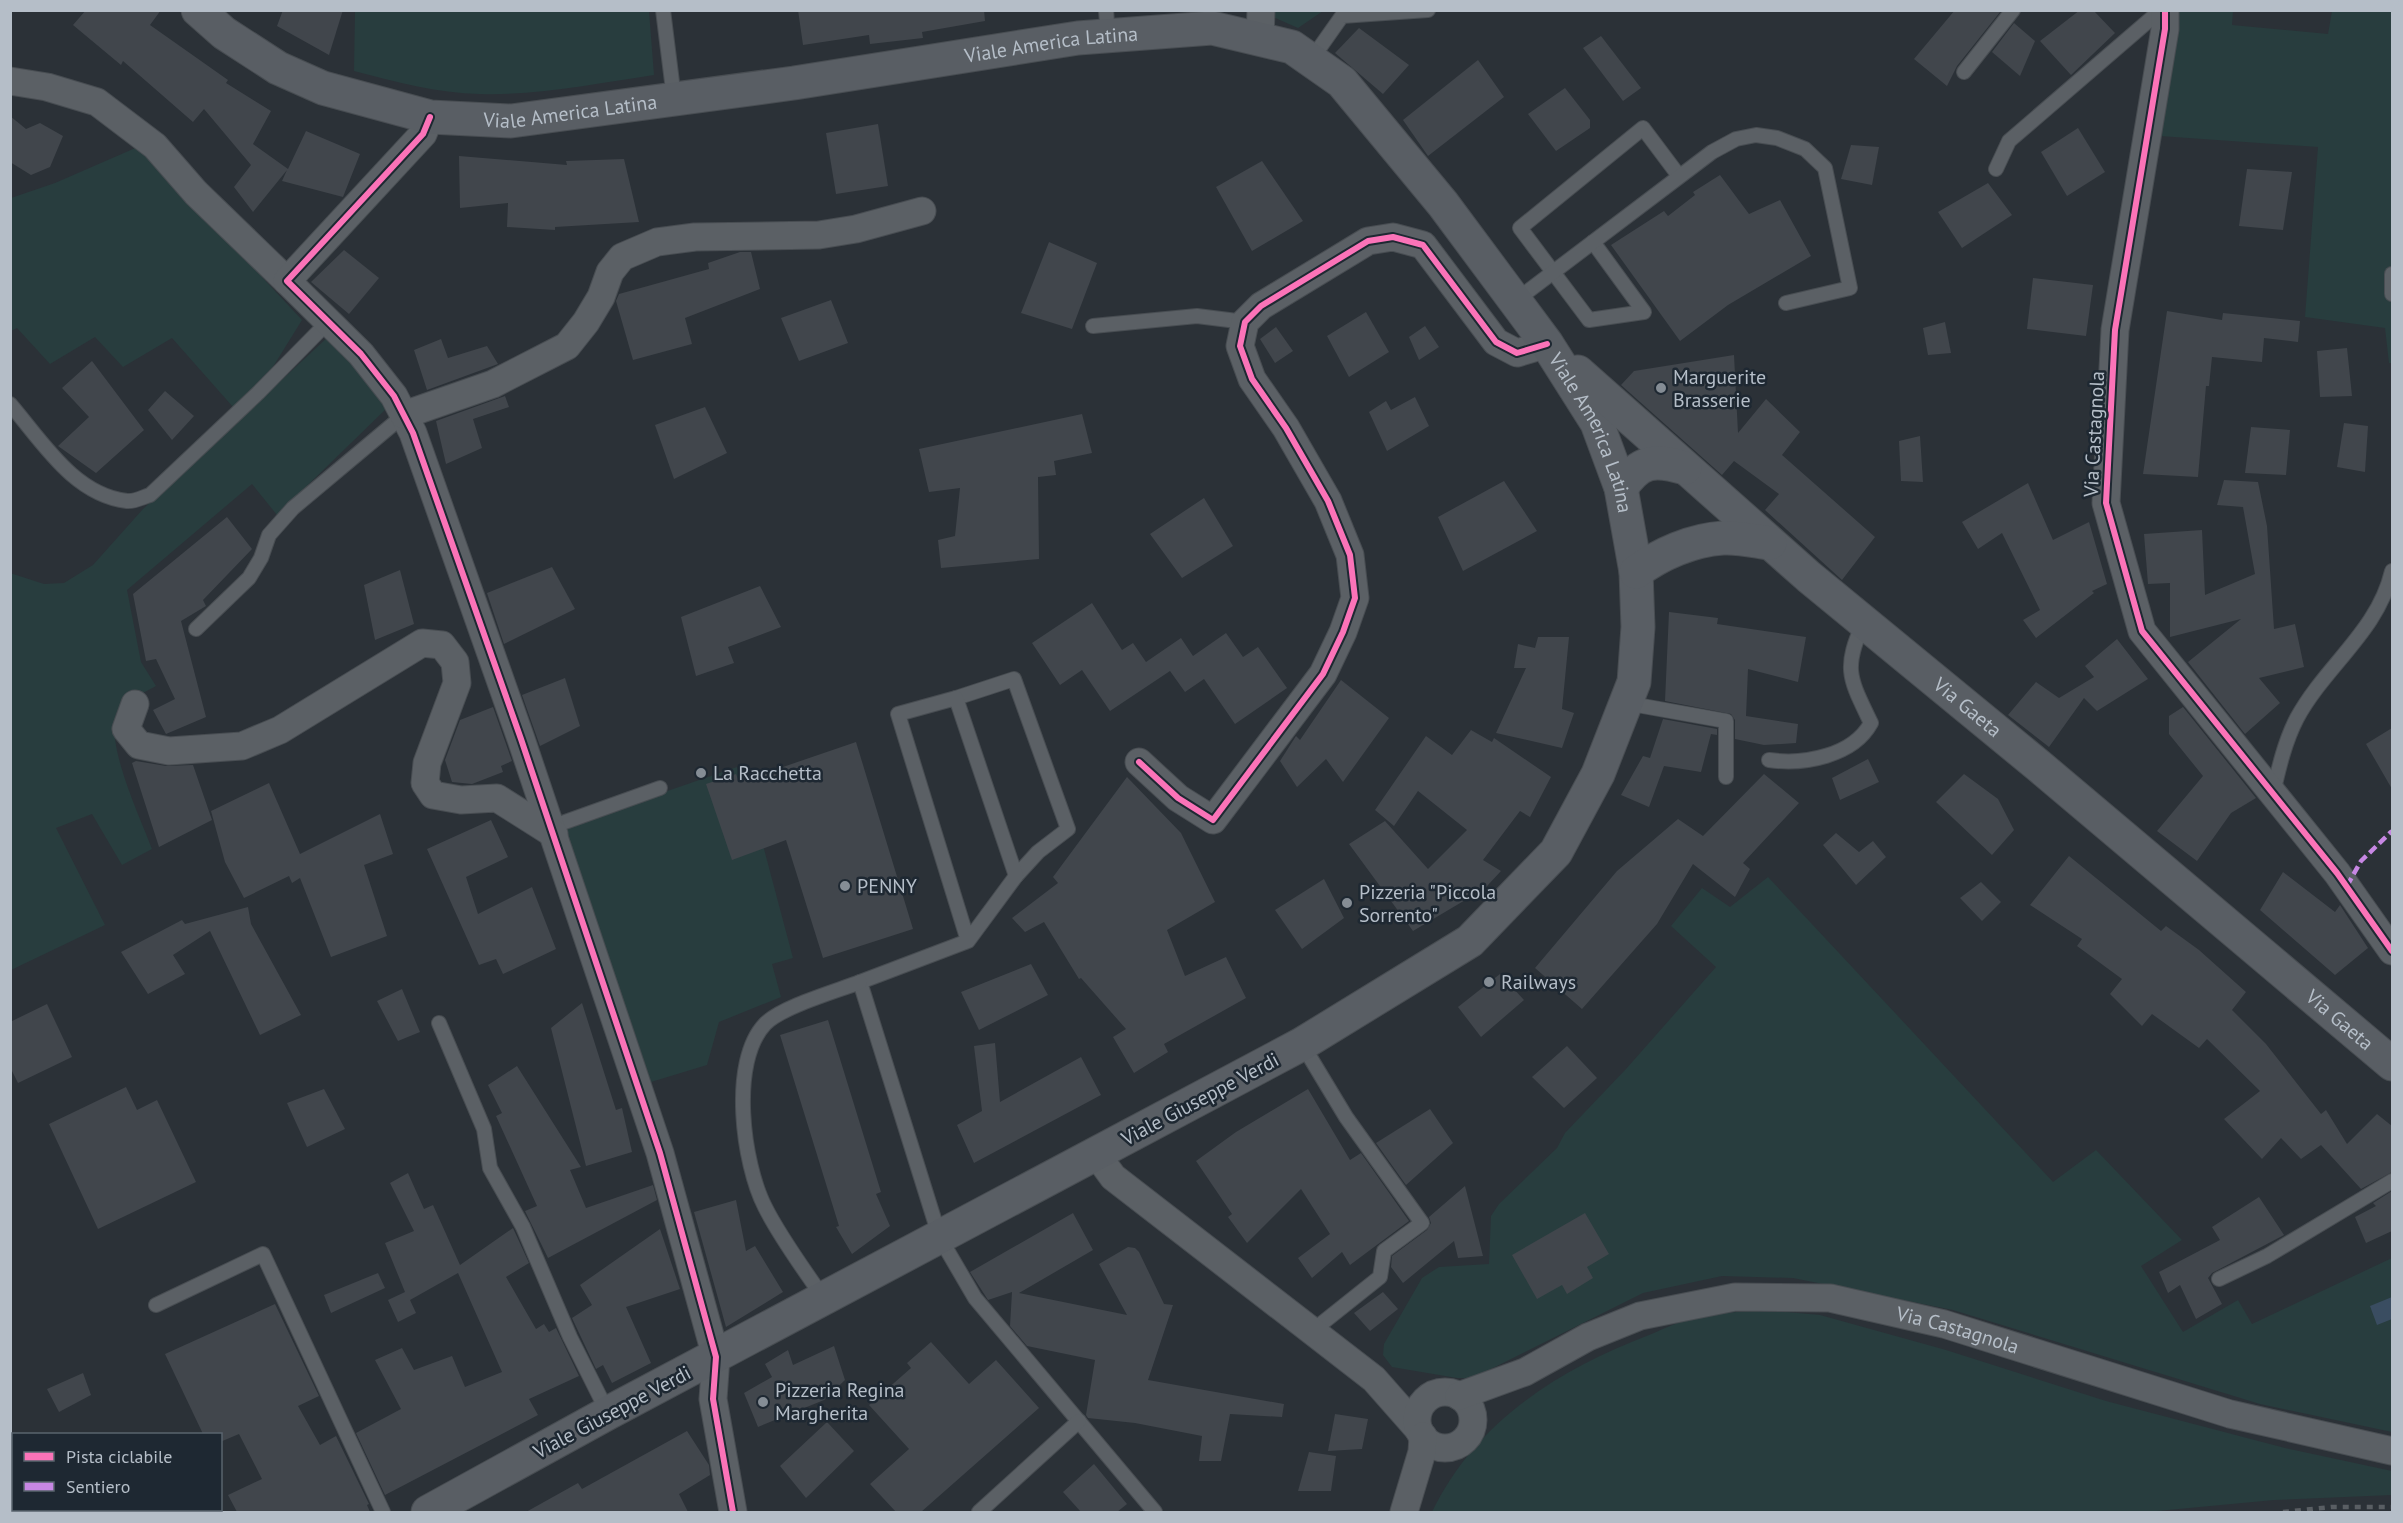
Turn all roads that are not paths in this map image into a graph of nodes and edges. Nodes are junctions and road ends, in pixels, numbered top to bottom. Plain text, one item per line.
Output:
1 (198, 10) edge
2 (663, 10) edge
3 (1428, 10) edge
4 (2013, 10) edge
5 (2163, 10) edge
6 (1107, 23) edge
7 (1261, 25) edge
8 (1311, 60) junction
9 (1964, 72) dead end
10 (10, 81) edge
11 (674, 98) junction
12 (430, 117) junction
13 (1996, 169) dead end
14 (1679, 177) junction
15 (922, 211) dead end
16 (1593, 242) junction
17 (1554, 272) junction
18 (2392, 274) edge
19 (287, 281) junction
20 (2392, 294) edge
21 (1515, 301) junction
22 (1786, 303) dead end
23 (328, 322) junction
24 (1245, 322) junction
25 (1093, 326) dead end
26 (1547, 344) junction
27 (10, 404) edge
28 (404, 415) junction
29 (1685, 468) junction
30 (1621, 489) junction
31 (1770, 543) junction
32 (2392, 571) edge
33 (1636, 572) junction
34 (1864, 622) junction
35 (196, 629) dead end
36 (956, 698) junction
37 (1626, 703) junction
38 (135, 704) dead end
39 (1769, 760) dead end
40 (1139, 762) dead end
41 (1726, 777) dead end
42 (660, 788) dead end
43 (2273, 792) junction
44 (552, 831) junction
45 (1016, 876) junction
46 (968, 941) junction
47 (2392, 951) edge
48 (860, 982) junction
49 (439, 1023) dead end
50 (1302, 1044) junction
51 (2392, 1064) edge
52 (1097, 1155) junction
53 (2392, 1181) edge
54 (940, 1238) junction
55 (2219, 1278) dead end
56 (824, 1299) junction
57 (156, 1305) dead end
58 (1311, 1332) junction
59 (716, 1357) junction
60 (1525, 1372) junction
61 (1374, 1378) junction
62 (1450, 1394) junction
63 (608, 1413) junction
64 (1079, 1421) junction
65 (1472, 1426) junction
66 (1421, 1433) junction
67 (1455, 1446) junction
68 (2392, 1451) edge
69 (1405, 1510) edge
70 (383, 1512) edge
71 (428, 1512) edge
72 (733, 1512) edge
73 (979, 1512) edge
74 (1155, 1512) edge

1 - 12 main road, Viale America Latina
2 - 11 lane
3 - 8 lane
4 - 9 lane
5 - 13 lane
5 - 43 street, Via Castagnola
6 - 7 main road, Viale America Latina
6 - 11 main road, Viale America Latina
7 - 8 main road, Viale America Latina
8 - 21 main road, Viale America Latina
10 - 19 street
11 - 12 main road, Viale America Latina
12 - 19 street
14 - 16 lane
14 - 17 lane
14 - 22 lane
15 - 28 street
16 - 17 lane
16 - 17 lane
17 - 21 lane
18 - 20 lane
19 - 23 street
21 - 26 main road, Viale America Latina
23 - 27 lane
23 - 28 street
24 - 25 lane
24 - 26 street
24 - 40 street
26 - 29 main road, Via Gaeta
26 - 30 main road, Viale America Latina
28 - 35 lane
28 - 44 street
29 - 30 main road
29 - 31 main road, Via Gaeta
30 - 33 main road, Viale America Latina
31 - 33 main road
31 - 34 main road, Via Gaeta
32 - 43 lane
33 - 37 main road, Viale Giuseppe Verdi
34 - 39 lane
34 - 51 main road, Via Gaeta
36 - 45 lane
36 - 45 lane
36 - 46 lane
37 - 41 lane
37 - 50 main road, Viale Giuseppe Verdi
38 - 44 street
42 - 44 lane
43 - 47 street, Via Castagnola
44 - 59 street
45 - 46 lane
46 - 48 lane
48 - 54 lane
48 - 56 lane
49 - 63 lane
50 - 52 main road, Viale Giuseppe Verdi
50 - 58 lane
52 - 54 main road, Viale Giuseppe Verdi
52 - 58 street
53 - 55 lane
54 - 56 main road, Viale Giuseppe Verdi
54 - 64 lane
56 - 59 main road, Viale Giuseppe Verdi
57 - 70 lane
58 - 61 street
59 - 63 main road, Viale Giuseppe Verdi
59 - 72 street
60 - 62 street
60 - 65 street
60 - 68 street, Via Castagnola
61 - 62 street
61 - 66 street
62 - 65 street
62 - 66 street
63 - 71 main road, Viale Giuseppe Verdi
64 - 73 lane
64 - 74 lane
65 - 67 street
66 - 67 street
66 - 69 street
67 - 69 street

